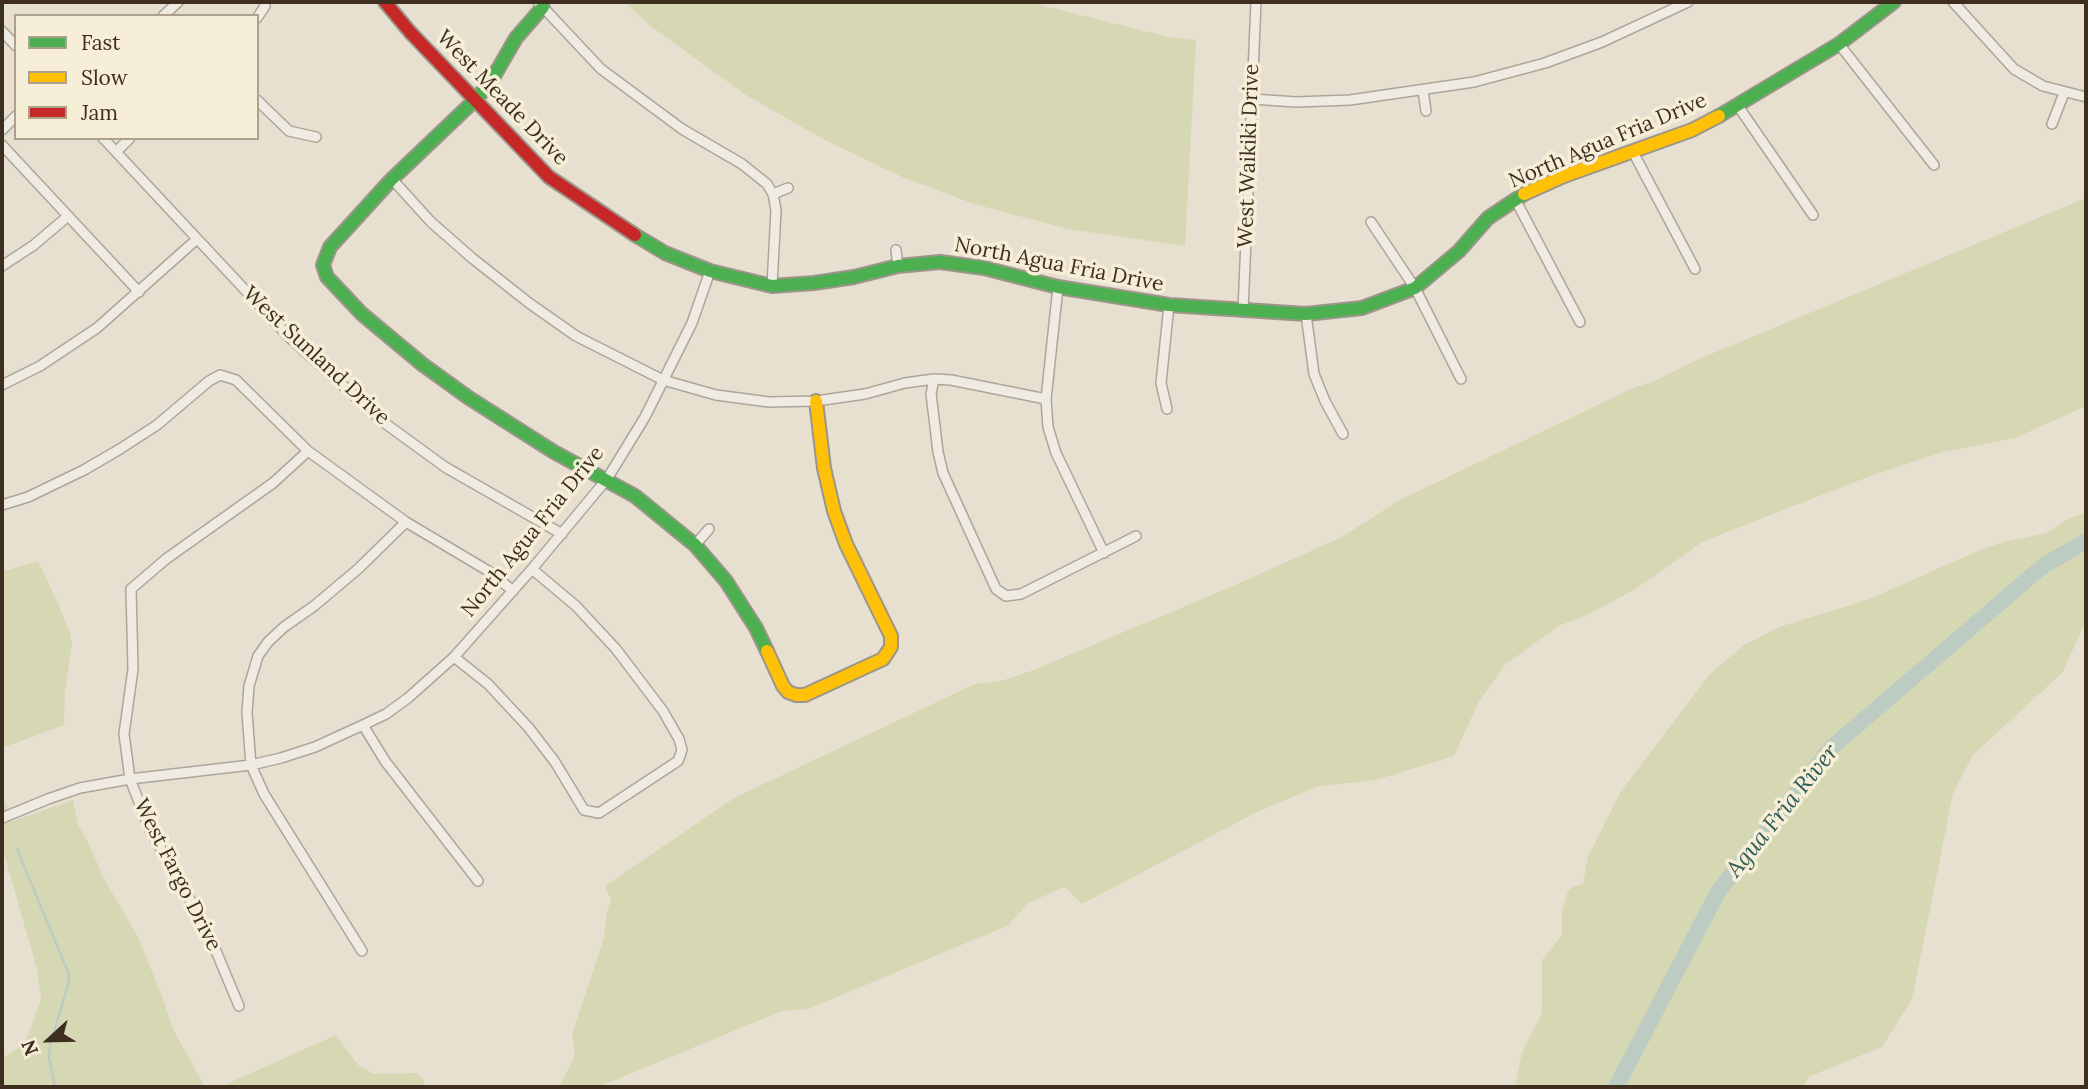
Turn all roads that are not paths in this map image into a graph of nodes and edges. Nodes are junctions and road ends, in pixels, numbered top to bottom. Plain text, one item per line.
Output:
1 (178, 2) edge
2 (385, 2) edge
3 (1256, 2) edge
4 (1688, 2) edge
5 (1894, 2) edge
6 (1953, 2) edge
7 (541, 4) edge
8 (165, 14) edge
9 (2, 31) edge
10 (14, 44) edge
11 (1839, 44) junction
12 (1423, 90) junction
13 (2064, 93) junction
14 (2086, 97) edge
15 (1252, 99) junction
16 (475, 100) junction
17 (259, 102) edge
18 (1738, 106) junction
19 (1426, 111) dead end
20 (2052, 124) dead end
21 (316, 137) dead end
22 (105, 140) edge
23 (128, 140) edge
24 (2, 145) edge
25 (116, 152) junction
26 (1633, 152) junction
27 (1934, 165) dead end
28 (392, 179) junction
29 (788, 188) dead end
30 (773, 194) junction
31 (1515, 200) junction
32 (1813, 215) dead end
33 (68, 216) junction
34 (1371, 222) dead end
35 (197, 239) junction
36 (896, 250) dead end
37 (2, 266) edge
38 (898, 266) junction
39 (1695, 269) dead end
40 (710, 271) junction
41 (772, 286) junction
42 (1058, 287) junction
43 (1415, 288) junction
44 (139, 292) junction
45 (1169, 306) junction
46 (1242, 311) junction
47 (1306, 314) junction
48 (1580, 322) dead end
49 (934, 379) junction
50 (1461, 379) dead end
51 (663, 380) junction
52 (2, 385) edge
53 (1046, 399) junction
54 (816, 401) junction
55 (1167, 409) dead end
56 (1343, 434) dead end
57 (308, 451) junction
58 (607, 479) junction
59 (2, 505) edge
60 (406, 522) junction
61 (709, 529) dead end
62 (562, 534) junction
63 (1136, 536) dead end
64 (695, 545) junction
65 (1104, 553) junction
66 (532, 569) junction
67 (513, 591) junction
68 (454, 657) junction
69 (363, 725) junction
70 (251, 765) junction
71 (130, 779) junction
72 (2, 818) edge
73 (478, 881) dead end
74 (362, 951) dead end
75 (239, 1006) dead end

1 - 8 street
2 - 16 street, West Meade Drive
3 - 15 street, West Waikiki Drive
4 - 12 street
5 - 11 street, North Agua Fria Drive
6 - 13 street
7 - 16 street
7 - 30 street
9 - 10 street
11 - 18 street, North Agua Fria Drive
11 - 27 street
12 - 15 street
12 - 19 street
13 - 14 street
13 - 20 street
15 - 46 street, West Waikiki Drive
16 - 28 street
16 - 40 street, West Meade Drive
17 - 21 street
18 - 26 street, North Agua Fria Drive
18 - 32 street
22 - 25 street, West Sunland Drive
23 - 25 street
24 - 33 street
25 - 35 street, West Sunland Drive
26 - 31 street, North Agua Fria Drive
26 - 39 street
28 - 51 street
28 - 58 street
29 - 30 street
30 - 41 street
31 - 43 street, North Agua Fria Drive
31 - 48 street
33 - 37 street
33 - 44 street
34 - 43 street
35 - 44 street
35 - 62 street, West Sunland Drive
36 - 38 street
38 - 41 street, North Agua Fria Drive
38 - 42 street, North Agua Fria Drive
40 - 41 street, North Agua Fria Drive
40 - 51 street, North Agua Fria Drive
42 - 45 street, North Agua Fria Drive
42 - 53 street
43 - 47 street, North Agua Fria Drive
43 - 50 street
44 - 52 street
45 - 46 street, North Agua Fria Drive
45 - 55 street
46 - 47 street, North Agua Fria Drive
47 - 56 street
49 - 53 street
49 - 54 street
49 - 65 street
51 - 54 street
51 - 58 street, North Agua Fria Drive
53 - 65 street
54 - 64 street
57 - 59 street
57 - 60 street
57 - 71 street, West Fargo Drive
58 - 62 street, North Agua Fria Drive
58 - 64 street
60 - 67 street
60 - 70 street
61 - 64 street
62 - 66 street, North Agua Fria Drive
63 - 65 street
66 - 67 street, North Agua Fria Drive
66 - 68 street
67 - 68 street, North Agua Fria Drive
68 - 69 street, North Agua Fria Drive
69 - 70 street, North Agua Fria Drive
69 - 73 street
70 - 71 street, North Agua Fria Drive
70 - 74 street
71 - 72 street, North Agua Fria Drive
71 - 75 street, West Fargo Drive

